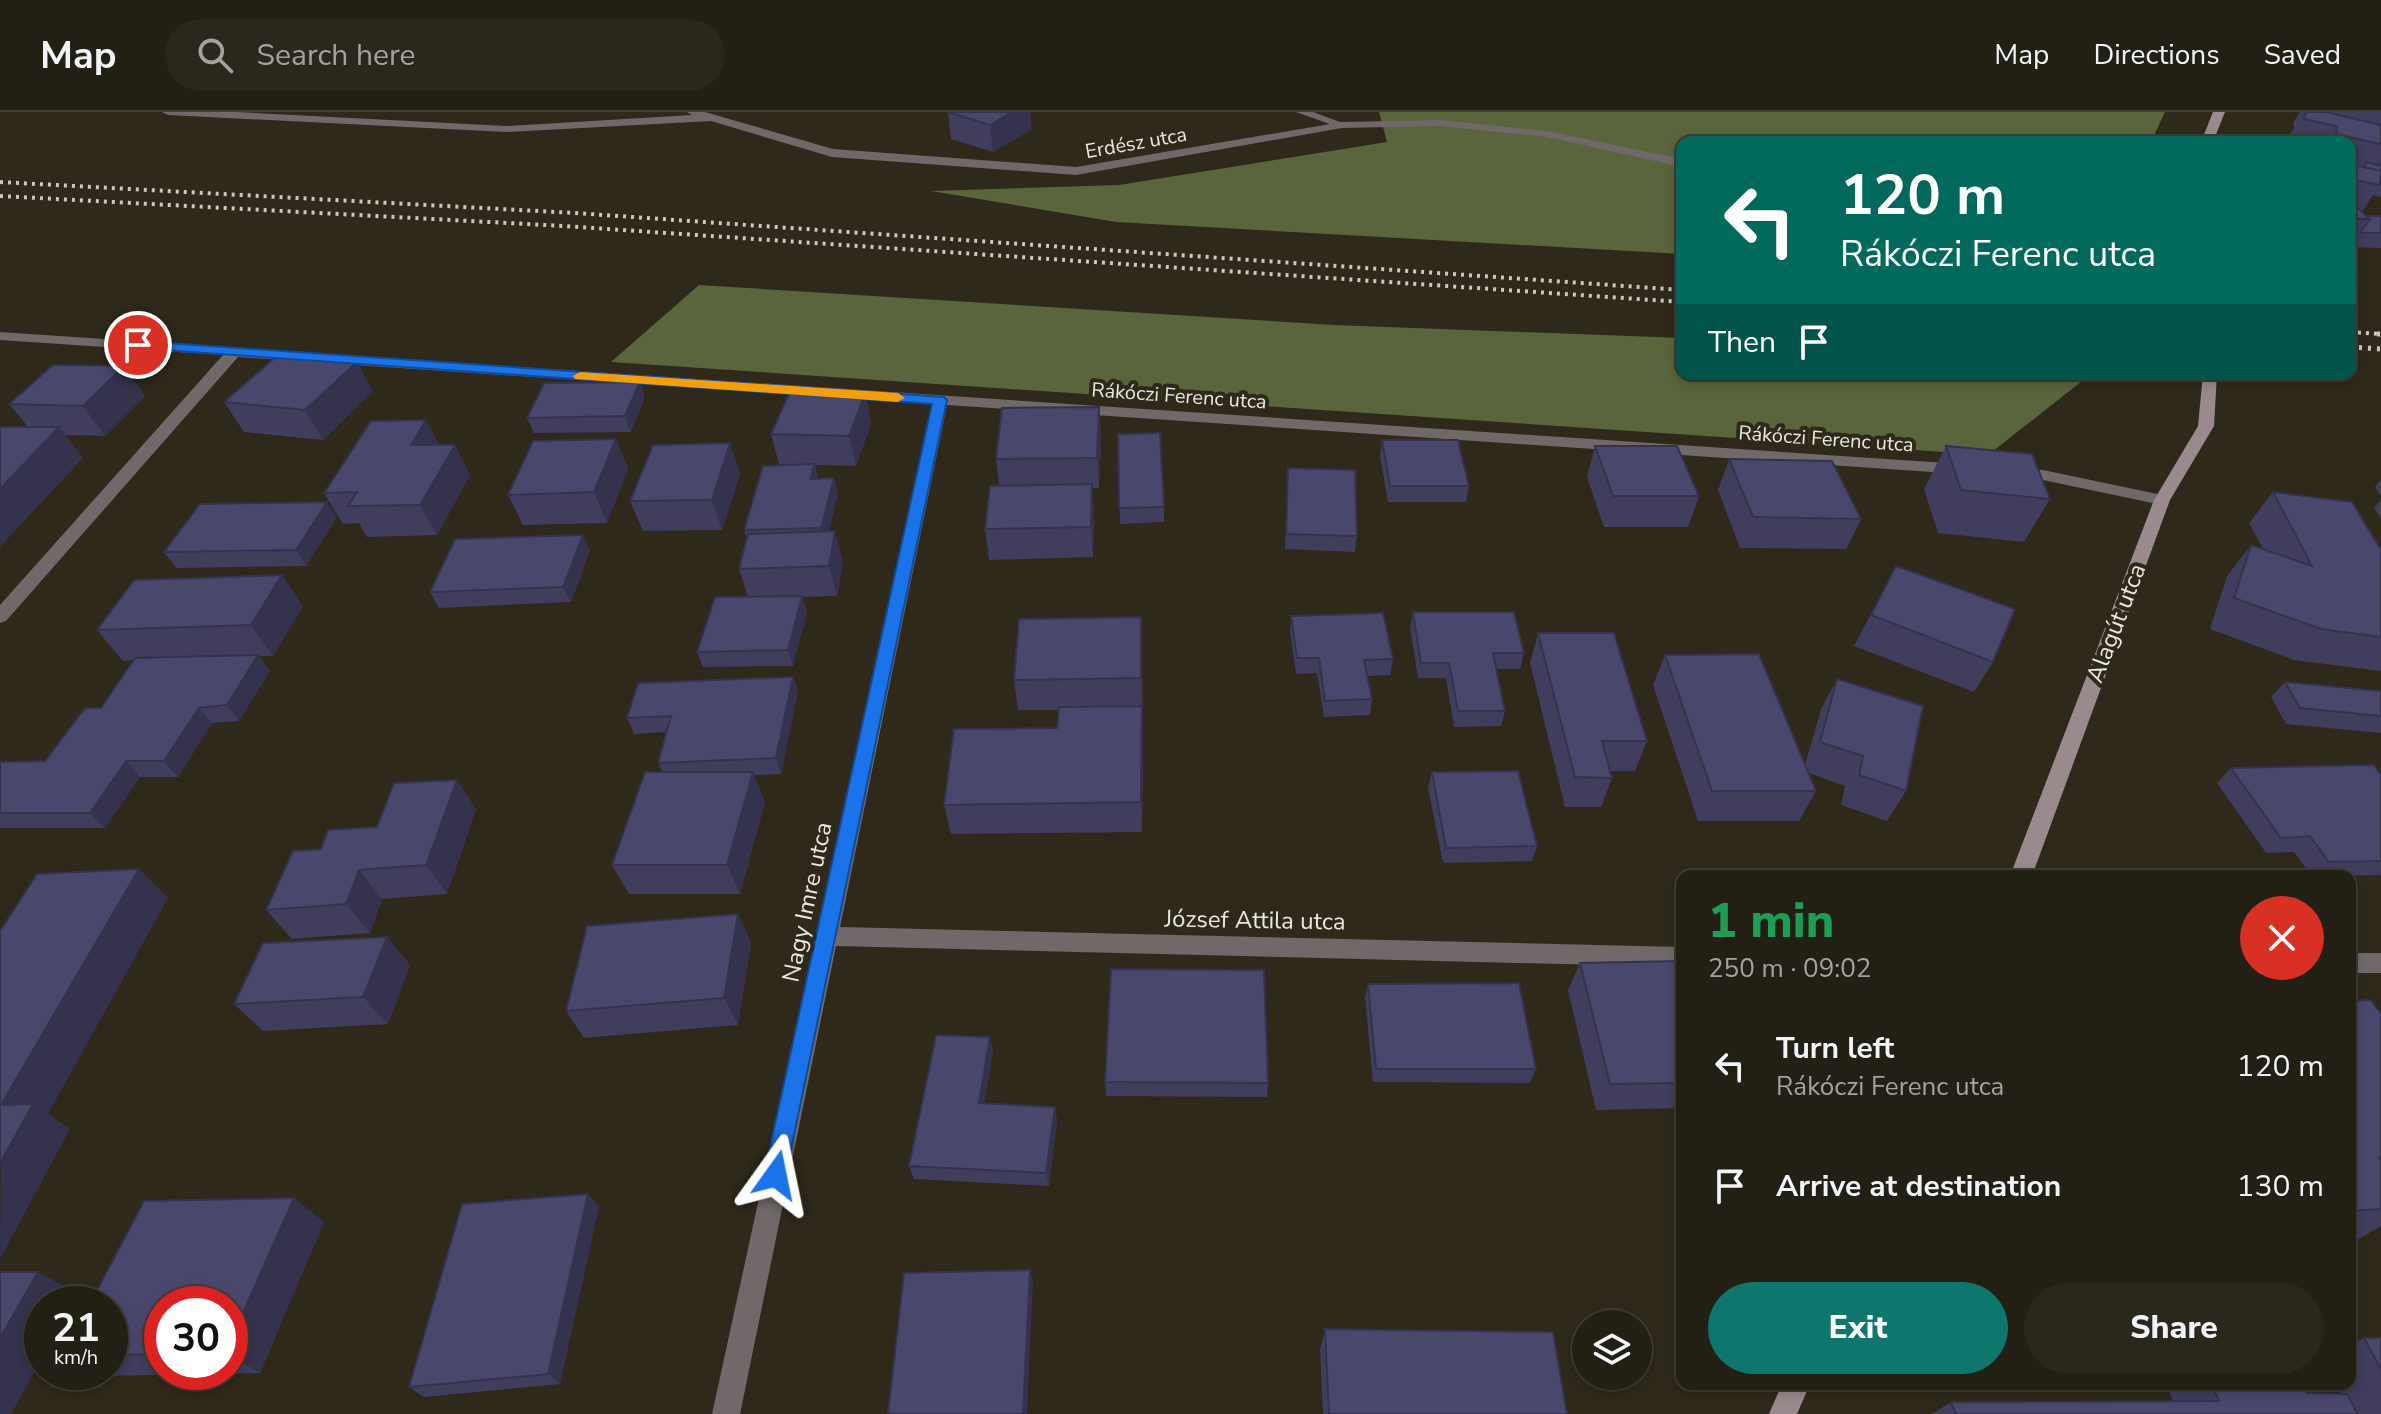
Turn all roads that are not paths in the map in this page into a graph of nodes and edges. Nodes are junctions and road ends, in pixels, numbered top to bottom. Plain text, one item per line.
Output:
1 (168, 112) edge
2 (693, 112) edge
3 (1302, 112) edge
4 (2219, 112) edge
5 (712, 118) junction
6 (1342, 125) junction
7 (2209, 136) edge
8 (1676, 162) edge
9 (0, 336) edge
10 (233, 353) junction
11 (2210, 380) edge
12 (940, 400) junction
13 (2162, 500) junction
14 (0, 617) edge
15 (2023, 870) edge
16 (826, 936) junction
17 (1676, 957) edge
18 (2356, 963) edge
19 (2381, 963) edge
20 (1793, 1390) edge
21 (726, 1414) edge
22 (1783, 1414) edge

1 - 5 street
2 - 5 street, Erdész utca
3 - 6 street
4 - 7 street
5 - 6 street, Erdész utca
6 - 8 street, Erdész utca
9 - 10 street, Rákóczi Ferenc utca
10 - 12 street, Rákóczi Ferenc utca
10 - 14 street
11 - 13 street, Alagút utca
12 - 13 street, Rákóczi Ferenc utca
12 - 16 street, Nagy Imre utca
13 - 15 street, Alagút utca
16 - 17 street, József Attila utca
16 - 21 street, Nagy Imre utca
18 - 19 street
20 - 22 street

